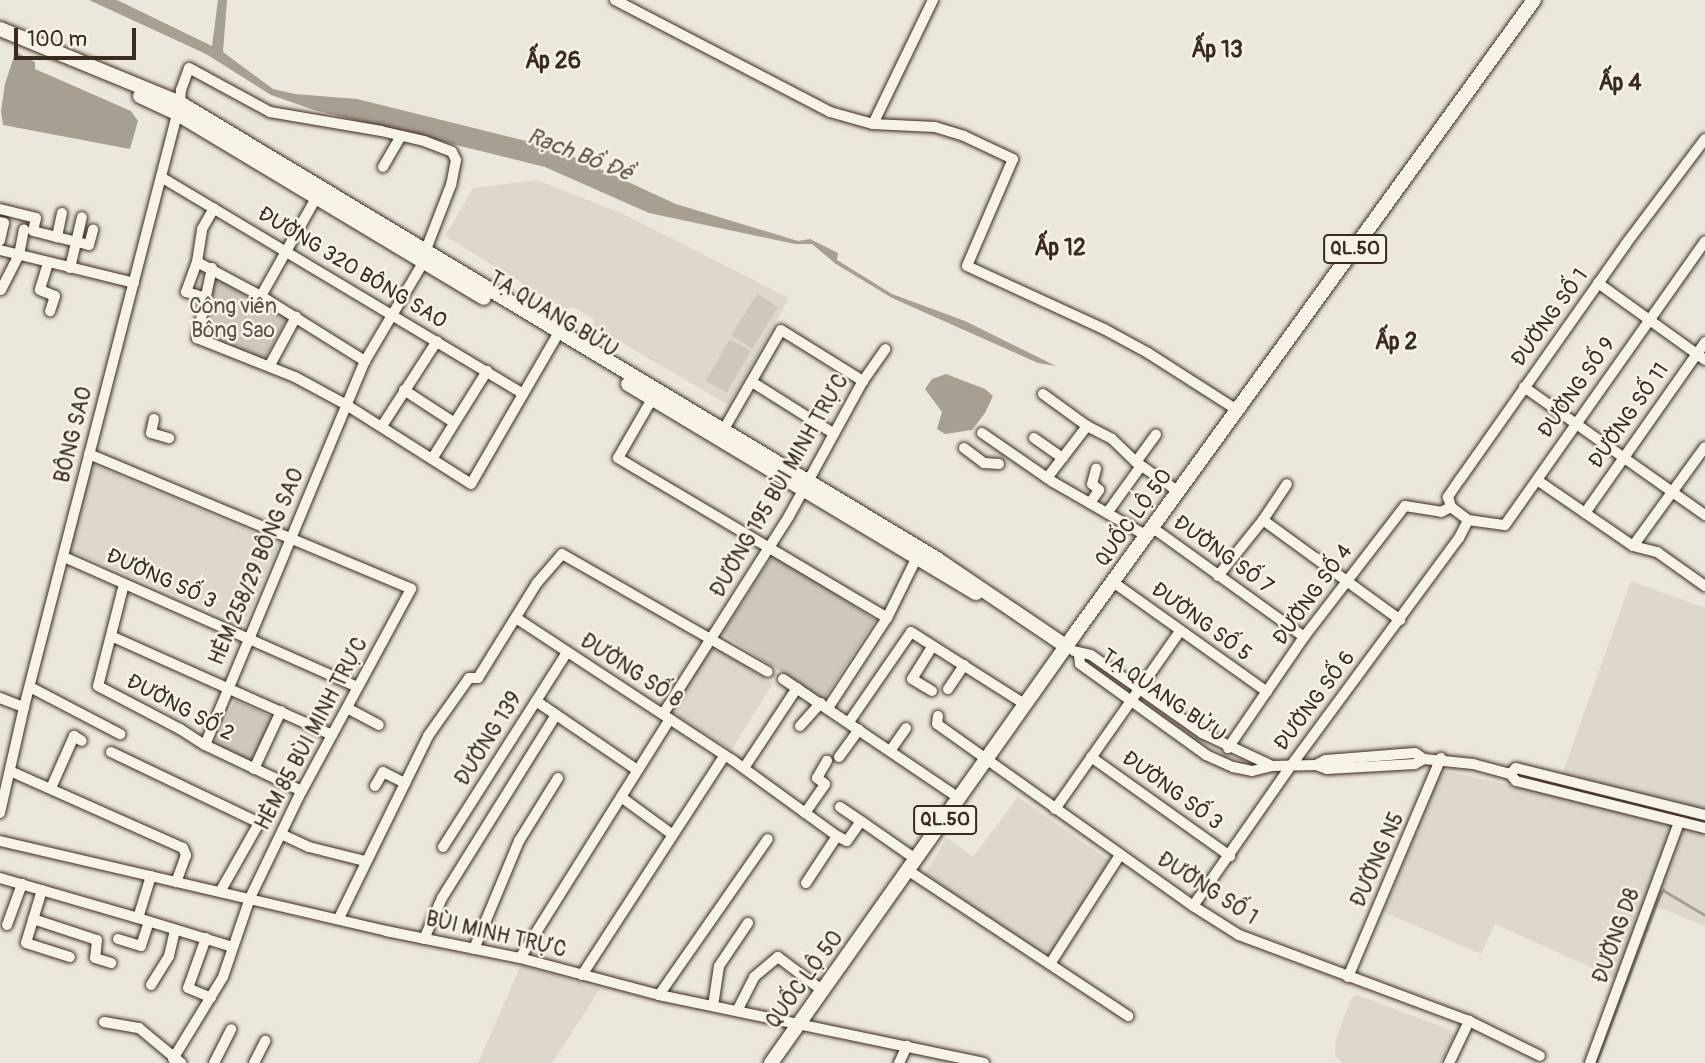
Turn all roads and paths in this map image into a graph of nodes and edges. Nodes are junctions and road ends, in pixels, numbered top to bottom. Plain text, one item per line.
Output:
1 (615, 0) edge
2 (933, 0) edge
3 (1534, 0) edge
4 (0, 29) edge
5 (0, 37) edge
6 (189, 68) joint
7 (100, 73) junction
8 (178, 108) junction
9 (873, 124) junction
10 (400, 138) junction
11 (1705, 139) edge
12 (383, 167) dead end
13 (161, 177) junction
14 (316, 198) junction
15 (0, 207) edge
16 (214, 208) junction
17 (62, 213) dead end
18 (82, 217) dead end
19 (0, 222) edge
20 (24, 229) dead end
21 (93, 230) dead end
22 (57, 237) junction
23 (0, 241) edge
24 (76, 242) junction
25 (1705, 242) edge
26 (0, 250) edge
27 (286, 251) junction
28 (19, 255) junction
29 (424, 257) junction
30 (197, 262) junction
31 (48, 263) junction
32 (70, 268) junction
33 (212, 268) junction
34 (134, 283) junction
35 (1598, 283) junction
36 (1, 290) edge
37 (261, 296) junction
38 (206, 299) junction
39 (50, 311) dead end
40 (394, 315) junction
41 (296, 317) junction
42 (1648, 319) junction
43 (557, 336) junction
44 (436, 341) junction
45 (1705, 342) edge
46 (885, 349) dead end
47 (1701, 357) edge
48 (365, 360) junction
49 (270, 365) junction
50 (487, 371) junction
51 (863, 381) junction
52 (751, 382) junction
53 (1524, 387) junction
54 (404, 390) junction
55 (523, 394) junction
56 (1043, 394) dead end
57 (653, 399) junction
58 (345, 404) junction
59 (1237, 410) junction
60 (154, 419) dead end
61 (453, 422) junction
62 (1575, 425) junction
63 (382, 426) junction
64 (1087, 426) junction
65 (724, 429) junction
66 (833, 433) junction
67 (982, 433) dead end
68 (1156, 435) dead end
69 (169, 438) dead end
70 (1034, 438) dead end
71 (1705, 447) edge
72 (964, 448) dead end
73 (89, 454) junction
74 (1063, 457) junction
75 (1623, 458) junction
76 (432, 459) junction
77 (999, 464) dead end
78 (1139, 464) junction
79 (1096, 469) dead end
80 (1046, 478) junction
81 (1537, 480) junction
82 (1287, 485) dead end
83 (806, 487) junction
84 (1672, 491) junction
85 (1179, 492) junction
86 (1090, 503) junction
87 (1451, 507) junction
88 (1107, 513) junction
89 (1585, 513) junction
90 (1705, 514) edge
91 (1263, 520) junction
92 (1468, 520) junction
93 (1150, 532) junction
94 (291, 537) junction
95 (1633, 546) junction
96 (769, 548) junction
97 (64, 557) junction
98 (916, 559) junction
99 (1219, 576) junction
100 (1347, 580) junction
101 (1113, 582) junction
102 (124, 584) junction
103 (1705, 586) edge
104 (982, 591) junction
105 (516, 618) junction
106 (887, 618) junction
107 (1400, 620) junction
108 (1180, 631) junction
109 (111, 636) junction
110 (1304, 637) junction
111 (248, 638) junction
112 (711, 639) junction
113 (933, 646) junction
114 (1073, 651) junction
115 (567, 652) junction
116 (964, 665) junction
117 (768, 672) dead end
118 (783, 679) dead end
119 (30, 687) junction
120 (228, 687) junction
121 (358, 687) junction
122 (797, 688) junction
123 (948, 689) dead end
124 (1139, 690) junction
125 (932, 691) dead end
126 (1267, 692) junction
127 (0, 698) edge
128 (1131, 700) junction
129 (536, 701) junction
130 (1026, 705) junction
131 (825, 706) junction
132 (24, 707) junction
133 (347, 708) junction
134 (281, 711) junction
135 (556, 715) junction
136 (937, 716) dead end
137 (667, 717) junction
138 (379, 725) dead end
139 (800, 726) dead end
140 (854, 726) junction
141 (906, 728) dead end
142 (120, 734) dead end
143 (332, 735) junction
144 (82, 741) dead end
145 (205, 745) junction
146 (1228, 748) junction
147 (890, 751) junction
148 (111, 752) dead end
149 (725, 755) junction
150 (839, 757) dead end
151 (1091, 757) junction
152 (1441, 758) junction
153 (987, 760) junction
154 (827, 761) dead end
155 (1272, 766) junction
156 (1290, 767) junction
157 (744, 768) junction
158 (254, 769) junction
159 (637, 770) junction
160 (10, 771) junction
161 (1510, 774) junction
162 (558, 778) dead end
163 (405, 783) junction
164 (375, 786) dead end
165 (51, 788) junction
166 (302, 791) junction
167 (621, 797) junction
168 (960, 799) junction
169 (840, 807) dead end
170 (1055, 809) junction
171 (0, 813) edge
172 (805, 813) junction
173 (1705, 815) edge
174 (861, 821) junction
175 (1679, 822) junction
176 (1705, 828) edge
177 (281, 834) junction
178 (673, 835) junction
179 (837, 836) junction
180 (768, 839) dead end
181 (0, 841) edge
182 (443, 847) dead end
183 (1120, 855) junction
184 (1230, 856) junction
185 (365, 861) junction
186 (913, 866) junction
187 (151, 876) junction
188 (0, 878) edge
189 (176, 882) junction
190 (806, 883) dead end
191 (22, 884) junction
192 (42, 890) junction
193 (220, 892) junction
194 (250, 898) junction
195 (1193, 906) junction
196 (339, 918) junction
197 (33, 919) junction
198 (144, 920) junction
199 (748, 923) dead end
200 (7, 925) dead end
201 (175, 931) junction
202 (118, 939) dead end
203 (206, 939) junction
204 (424, 939) junction
205 (233, 947) junction
206 (474, 949) junction
207 (71, 957) dead end
208 (520, 958) junction
209 (111, 963) dead end
210 (1050, 964) junction
211 (582, 975) junction
212 (1348, 977) junction
213 (151, 985) dead end
214 (823, 991) junction
215 (659, 995) junction
216 (211, 998) junction
217 (713, 1006) junction
218 (737, 1011) junction
219 (1128, 1016) dead end
220 (1469, 1021) junction
221 (104, 1022) dead end
222 (799, 1024) junction
223 (231, 1029) dead end
224 (265, 1041) dead end
225 (907, 1046) junction
226 (1540, 1056) dead end
227 (937, 1058) edge
228 (177, 1061) edge
229 (214, 1063) edge
230 (254, 1063) edge
231 (771, 1063) edge
232 (899, 1063) edge
233 (984, 1063) edge
234 (1449, 1063) edge
235 (1590, 1063) edge

1 - 9 street
2 - 9 street
3 - 59 main road, QUỐC LỘ 50 / QL.50
4 - 7 main road
5 - 7 main road
6 - 8 street, BÔNG SAO
6 - 10 street, HẺM 258/29 BÔNG SAO
7 - 8 main road, TẠ QUANG BỬU
8 - 13 street, BÔNG SAO
8 - 14 main road, TẠ QUANG BỬU
8 - 29 main road, TẠ QUANG BỬU
9 - 59 street
10 - 12 street
10 - 29 street, HẺM 258/29 BÔNG SAO
11 - 35 street, ĐƯỜNG SỐ 1
13 - 16 street, ĐƯỜNG 320 BÔNG SAO
13 - 34 street, BÔNG SAO
14 - 27 street
14 - 29 main road, TẠ QUANG BỬU
15 - 22 street
16 - 27 street, ĐƯỜNG 320 BÔNG SAO
16 - 30 street
17 - 22 street
18 - 24 street
19 - 23 street
20 - 28 street
21 - 24 street
22 - 24 street
24 - 32 street
25 - 42 street, ĐƯỜNG SỐ 9
26 - 28 street
27 - 37 street
27 - 40 street, ĐƯỜNG 320 BÔNG SAO
28 - 31 street
28 - 36 street
29 - 40 street, HẺM 258/29 BÔNG SAO
29 - 43 main road, TẠ QUANG BỬU
30 - 33 street
30 - 38 street
31 - 32 street
31 - 39 street
32 - 34 street
33 - 37 street
33 - 38 street
34 - 73 street, BÔNG SAO
35 - 42 street
35 - 53 street, ĐƯỜNG SỐ 1
37 - 41 street
38 - 49 street
40 - 44 street, ĐƯỜNG 320 BÔNG SAO
40 - 48 street, HẺM 258/29 BÔNG SAO
41 - 48 street
41 - 49 street
42 - 47 street
42 - 62 street, ĐƯỜNG SỐ 9
43 - 55 street
43 - 57 main road, TẠ QUANG BỬU
43 - 65 main road, TẠ QUANG BỬU
44 - 50 street, ĐƯỜNG 320 BÔNG SAO
44 - 54 street
45 - 47 street, ĐƯỜNG SỐ 11
46 - 51 street, ĐƯỜNG 195 BÙI MINH TRỰC
47 - 75 street, ĐƯỜNG SỐ 11
48 - 58 street, HẺM 258/29 BÔNG SAO
49 - 58 street
50 - 55 street, ĐƯỜNG 320 BÔNG SAO
50 - 61 street
51 - 52 street
51 - 66 street, ĐƯỜNG 195 BÙI MINH TRỰC
52 - 65 street
52 - 66 street
53 - 62 street
53 - 87 street, ĐƯỜNG SỐ 1
54 - 61 street
54 - 63 street
55 - 76 street
56 - 64 street
57 - 83 main road, TẠ QUANG BỬU
57 - 96 street
58 - 63 street
58 - 94 street, HẺM 258/29 BÔNG SAO
59 - 85 main road, QUỐC LỘ 50 / QL.50
60 - 69 street
61 - 76 street
62 - 75 street
62 - 81 street, ĐƯỜNG SỐ 9
63 - 76 street
64 - 74 street
64 - 78 street
65 - 83 main road, TẠ QUANG BỬU
66 - 83 street, ĐƯỜNG 195 BÙI MINH TRỰC
67 - 80 street, ĐƯỜNG SỐ 7
68 - 78 street
70 - 74 street
71 - 84 street
72 - 77 street
73 - 94 street
73 - 97 street, BÔNG SAO
74 - 80 street
75 - 84 street
75 - 89 street, ĐƯỜNG SỐ 11
78 - 85 street
78 - 88 street
79 - 86 street
80 - 86 street, ĐƯỜNG SỐ 7
81 - 89 street
81 - 92 street, ĐƯỜNG SỐ 9
82 - 91 street
83 - 96 street, ĐƯỜNG 195 BÙI MINH TRỰC
83 - 98 main road, TẠ QUANG BỬU
83 - 104 main road, TẠ QUANG BỬU
84 - 90 street
84 - 95 street
85 - 93 main road, QUỐC LỘ 50 / QL.50
86 - 88 street, ĐƯỜNG SỐ 7
87 - 92 street
87 - 100 street, ĐƯỜNG SỐ 4
88 - 93 street, ĐƯỜNG SỐ 7
89 - 95 street
91 - 99 street
91 - 100 street
92 - 107 street, ĐƯỜNG SỐ 6
93 - 99 street, ĐƯỜNG SỐ 7
93 - 101 main road, QUỐC LỘ 50 / QL.50
94 - 111 street, HẺM 258/29 BÔNG SAO
94 - 121 street, HẺM 85 BÙI MINH TRỰC
95 - 103 street
96 - 106 street
96 - 112 street, ĐƯỜNG 195 BÙI MINH TRỰC
97 - 102 street, ĐƯỜNG SỐ 3
97 - 119 street, BÔNG SAO
98 - 104 main road, TẠ QUANG BỬU
98 - 106 street
99 - 110 street, ĐƯỜNG SỐ 7
100 - 107 street
100 - 110 street, ĐƯỜNG SỐ 4
101 - 108 street, ĐƯỜNG SỐ 5
101 - 114 main road, QUỐC LỘ 50 / QL.50
102 - 109 street, ĐƯỜNG SỐ 2
102 - 111 street, ĐƯỜNG SỐ 3
104 - 114 main road, TẠ QUANG BỬU
105 - 112 street
105 - 115 street, ĐƯỜNG SỐ 8
105 - 163 street
106 - 131 street
107 - 156 street, ĐƯỜNG SỐ 6
108 - 124 street
108 - 126 street, ĐƯỜNG SỐ 5
109 - 120 street
109 - 145 street, ĐƯỜNG SỐ 2
110 - 126 street, ĐƯỜNG SỐ 4
111 - 120 street, HẺM 258/29 BÔNG SAO
111 - 121 street, ĐƯỜNG SỐ 3
112 - 117 street
112 - 137 street, ĐƯỜNG 195 BÙI MINH TRỰC
113 - 116 street
113 - 125 street
113 - 140 street
114 - 124 street, TẠ QUANG BỬU
114 - 128 street, TẠ QUANG BỬU
114 - 130 main road, QUỐC LỘ 50 / QL.50
115 - 129 street, ĐƯỜNG 139
115 - 137 street, ĐƯỜNG SỐ 8
116 - 123 street
116 - 130 street
118 - 122 street
119 - 132 street, BÔNG SAO
119 - 142 street
120 - 134 street
120 - 145 street, HẺM 258/29 BÔNG SAO
121 - 133 street, HẺM 85 BÙI MINH TRỰC
122 - 131 street
122 - 157 street
124 - 128 street
124 - 146 street, TẠ QUANG BỬU
126 - 146 street, ĐƯỜNG SỐ 4
127 - 132 street
128 - 151 street
128 - 155 street, TẠ QUANG BỬU
129 - 135 street
129 - 182 street, ĐƯỜNG 139
130 - 153 main road, QUỐC LỘ 50 / QL.50
131 - 139 street
131 - 140 street
132 - 160 street, BÔNG SAO
133 - 138 street
133 - 143 street, HẺM 85 BÙI MINH TRỰC
134 - 143 street
134 - 158 street
135 - 159 street
135 - 204 street
136 - 153 street, ĐƯỜNG SỐ 1
137 - 149 street, ĐƯỜNG SỐ 8
137 - 159 street, ĐƯỜNG 195 BÙI MINH TRỰC
140 - 147 street
140 - 150 street
141 - 147 street
143 - 166 street, HẺM 85 BÙI MINH TRỰC
144 - 165 street
145 - 158 street, ĐƯỜNG SỐ 2
146 - 155 street, TẠ QUANG BỬU
147 - 168 street
148 - 193 street
149 - 157 street, ĐƯỜNG SỐ 8
149 - 178 street
151 - 170 street
151 - 184 street, ĐƯỜNG SỐ 3
152 - 156 street, TẠ QUANG BỬU
152 - 161 street, TẠ QUANG BỬU
152 - 212 street, ĐƯỜNG N5
153 - 168 main road, QUỐC LỘ 50 / QL.50
153 - 170 street, ĐƯỜNG SỐ 1
154 - 172 street
155 - 156 street, TẠ QUANG BỬU
156 - 184 street, ĐƯỜNG SỐ 6
157 - 172 street, ĐƯỜNG SỐ 8
158 - 166 street, ĐƯỜNG SỐ 2
159 - 167 street, ĐƯỜNG 195 BÙI MINH TRỰC
160 - 165 street
160 - 171 street, BÔNG SAO
161 - 173 street, TẠ QUANG BỬU
161 - 175 street, TẠ QUANG BỬU
162 - 206 street
163 - 164 street
163 - 185 street
165 - 189 street
166 - 177 street, HẺM 85 BÙI MINH TRỰC
167 - 178 street
167 - 208 street, ĐƯỜNG 195 BÙI MINH TRỰC
168 - 186 main road, QUỐC LỘ 50 / QL.50
169 - 174 street
170 - 183 street, ĐƯỜNG SỐ 1
172 - 179 street, ĐƯỜNG SỐ 8
174 - 179 street
174 - 186 street
175 - 176 street, TẠ QUANG BỬU
175 - 235 street, ĐƯỜNG D8
177 - 185 street
177 - 194 street, HẺM 85 BÙI MINH TRỰC
178 - 211 street
179 - 190 street
180 - 215 street
181 - 187 street, BÙI MINH TRỰC
183 - 195 street, ĐƯỜNG SỐ 1
183 - 210 street
184 - 195 street, ĐƯỜNG SỐ 6
185 - 196 street
186 - 210 street
186 - 214 main road, QUỐC LỘ 50 / QL.50
187 - 189 street, BÙI MINH TRỰC
187 - 198 street
188 - 191 street
189 - 193 street, BÙI MINH TRỰC
191 - 192 street
191 - 200 street
192 - 197 street
192 - 198 street
193 - 194 street, BÙI MINH TRỰC
194 - 196 street, BÙI MINH TRỰC
194 - 205 street, HẺM 85 BÙI MINH TRỰC
195 - 212 street, ĐƯỜNG SỐ 1
196 - 204 street, BÙI MINH TRỰC
197 - 207 street
197 - 209 street
198 - 201 street
198 - 202 street
199 - 217 street
201 - 203 street
201 - 213 street
203 - 205 street
203 - 216 street
204 - 206 street, BÙI MINH TRỰC
205 - 216 street, HẺM 85 BÙI MINH TRỰC
206 - 208 street, BÙI MINH TRỰC
208 - 211 street, BÙI MINH TRỰC
210 - 219 street
211 - 215 street, BÙI MINH TRỰC
212 - 220 street, ĐƯỜNG SỐ 1
214 - 218 street
214 - 222 main road, QUỐC LỘ 50 / QL.50
215 - 217 street, BÙI MINH TRỰC
216 - 228 street, HẺM 85 BÙI MINH TRỰC
217 - 218 street, BÙI MINH TRỰC
218 - 222 street, BÙI MINH TRỰC
220 - 226 street, ĐƯỜNG SỐ 1
220 - 234 street
221 - 228 street
222 - 225 street, BÙI MINH TRỰC
222 - 231 main road, QUỐC LỘ 50 / QL.50
223 - 229 street
224 - 230 street
225 - 227 street, BÙI MINH TRỰC
225 - 232 street
227 - 233 street, BÙI MINH TRỰC

